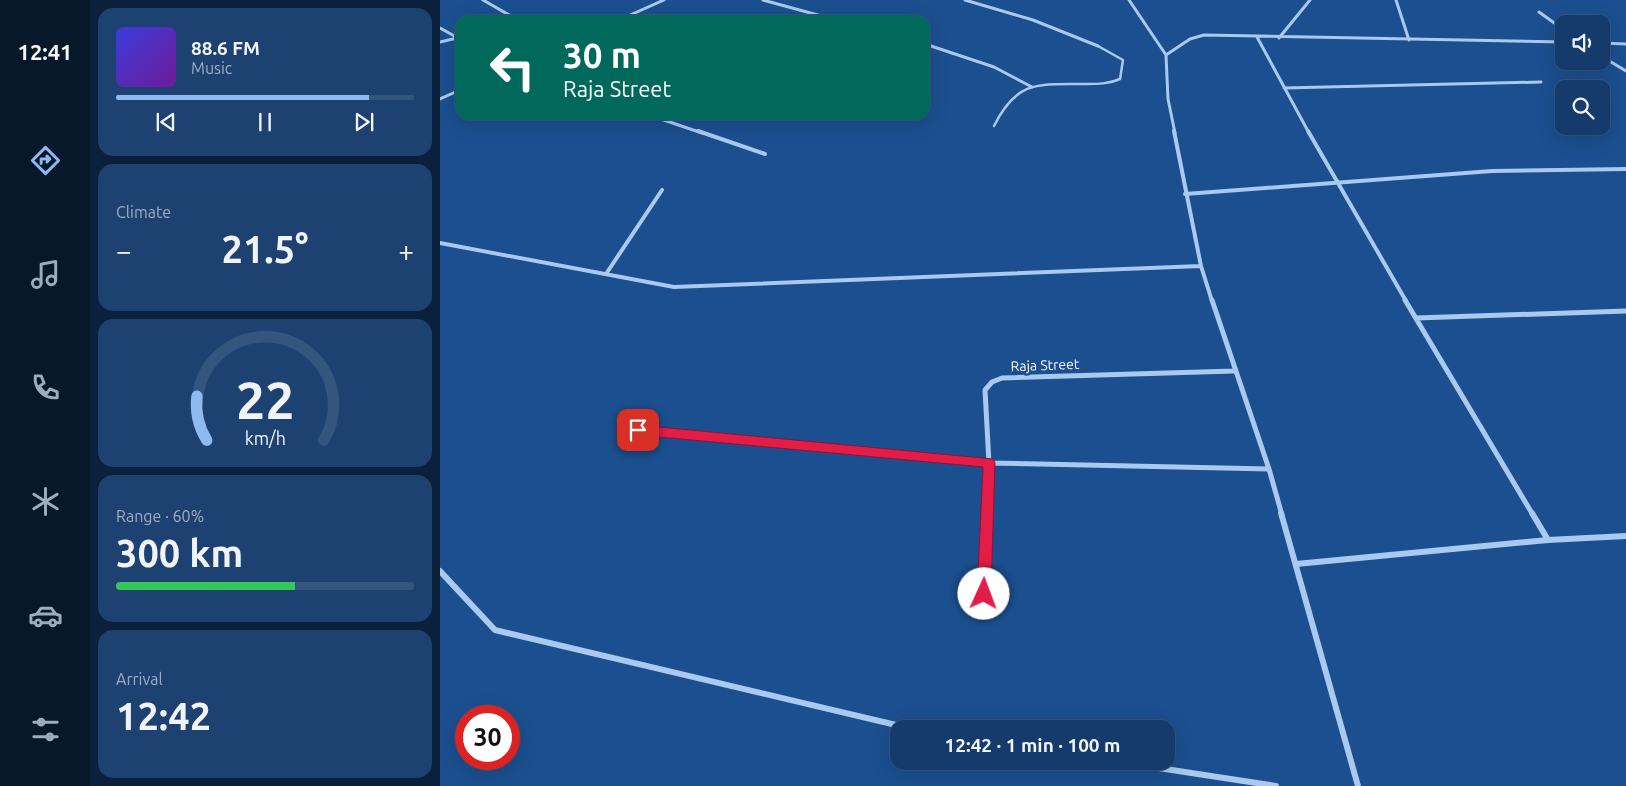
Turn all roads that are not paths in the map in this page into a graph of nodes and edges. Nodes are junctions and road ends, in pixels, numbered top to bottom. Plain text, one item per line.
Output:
1 (483, 0) edge
2 (664, 0) edge
3 (763, 0) edge
4 (964, 0) edge
5 (1129, 0) edge
6 (1310, 0) edge
7 (1396, 0) edge
8 (1539, 12) dead end
9 (509, 15) edge
10 (630, 15) edge
11 (818, 15) edge
12 (1555, 24) edge
13 (440, 28) edge
14 (455, 37) edge
15 (1257, 37) junction
16 (1279, 38) junction
17 (455, 40) edge
18 (1409, 40) junction
19 (440, 42) edge
20 (1555, 42) edge
21 (1610, 43) edge
22 (1626, 44) edge
23 (930, 45) edge
24 (1098, 46) joint
25 (1166, 55) junction
26 (1610, 61) edge
27 (1626, 71) edge
28 (1541, 82) dead end
29 (1032, 87) junction
30 (1284, 88) junction
31 (455, 92) edge
32 (440, 99) edge
33 (664, 120) edge
34 (994, 126) dead end
35 (765, 154) dead end
36 (1626, 169) edge
37 (1336, 183) junction
38 (662, 190) dead end
39 (1185, 194) junction
40 (440, 242) edge
41 (1201, 266) junction
42 (606, 274) junction
43 (1626, 311) edge
44 (1416, 318) junction
45 (1234, 371) junction
46 (638, 430) dead end
47 (989, 463) junction
48 (1269, 469) junction
49 (1626, 536) edge
50 (1548, 540) junction
51 (1296, 564) junction
52 (440, 571) edge
53 (984, 594) dead end
54 (890, 724) edge
55 (1172, 770) edge
56 (1276, 786) edge
57 (1358, 786) edge

1 - 9 street
2 - 10 street
3 - 11 street
4 - 24 street
5 - 25 street
6 - 16 street
7 - 18 street
8 - 12 street
13 - 14 street
15 - 16 street
15 - 25 street
15 - 30 street
16 - 18 street
17 - 19 street
18 - 20 street
21 - 22 street
23 - 29 street
24 - 29 lane
25 - 39 street
26 - 27 street
28 - 30 street
29 - 34 lane
30 - 37 street
31 - 32 street
33 - 35 street
36 - 37 street
37 - 39 street
37 - 44 street
38 - 42 street
39 - 41 street
40 - 42 street
41 - 42 street
41 - 45 street
43 - 44 street
44 - 50 street
45 - 47 street, Raja Street
45 - 48 street
46 - 47 street
47 - 48 street
47 - 53 street
48 - 51 street
49 - 50 street
50 - 51 street
51 - 57 street
52 - 54 street
55 - 56 street

